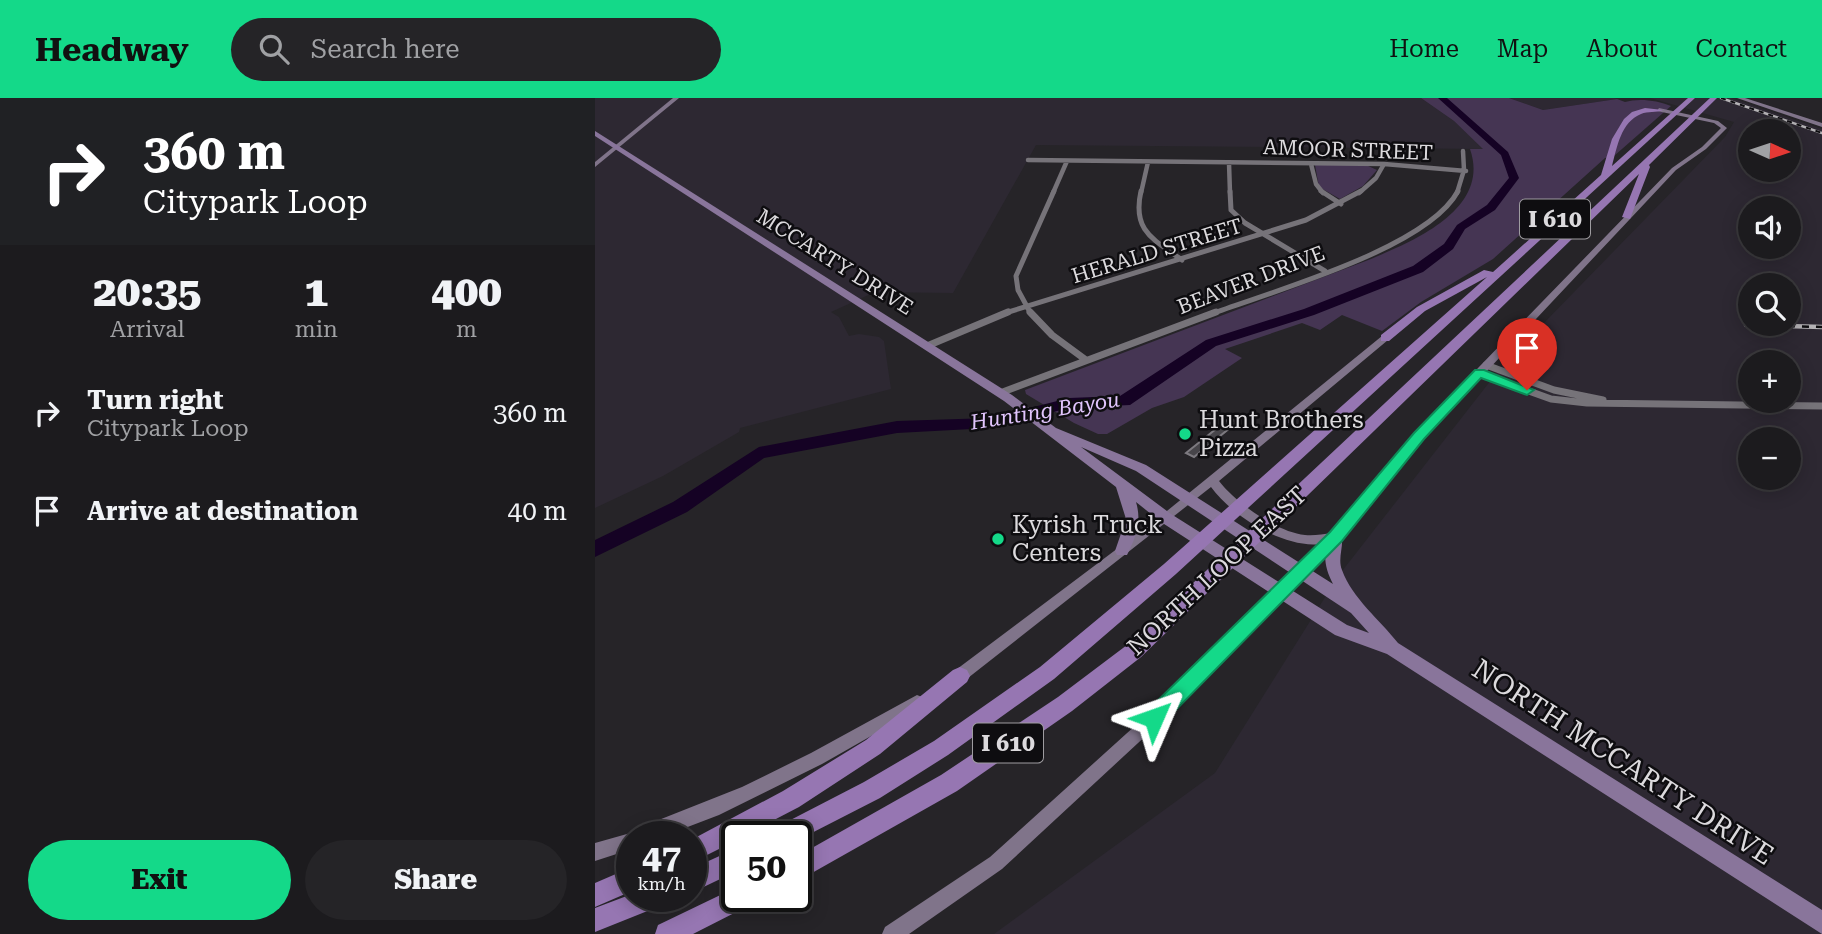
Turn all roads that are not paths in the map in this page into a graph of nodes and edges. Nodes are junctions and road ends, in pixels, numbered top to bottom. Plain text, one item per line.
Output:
1 (676, 98) edge
2 (1692, 98) edge
3 (1714, 98) edge
4 (1740, 98) edge
5 (1756, 100) edge
6 (1660, 110) joint
7 (1690, 122) joint
8 (1822, 125) edge
9 (595, 134) edge
10 (616, 148) junction
11 (1463, 151) dead end
12 (1028, 160) dead end
13 (1067, 161) junction
14 (1148, 162) junction
15 (1649, 162) junction
16 (1229, 163) junction
17 (1311, 164) junction
18 (1384, 164) junction
19 (595, 165) edge
20 (1466, 170) junction
21 (1605, 176) junction
22 (1341, 204) junction
23 (1627, 217) junction
24 (1263, 234) junction
25 (1182, 260) junction
26 (1506, 263) junction
27 (1325, 271) junction
28 (1027, 307) junction
29 (1385, 338) joint
30 (927, 345) junction
31 (1086, 360) junction
32 (1483, 369) junction
33 (1004, 396) junction
34 (1822, 406) edge
35 (1050, 429) junction
36 (1212, 480) junction
37 (1122, 486) junction
38 (1187, 500) junction
39 (1166, 518) junction
40 (1336, 537) junction
41 (1122, 551) junction
42 (1303, 572) junction
43 (1282, 593) junction
44 (1357, 608) junction
45 (1393, 649) junction
46 (960, 676) junction
47 (685, 821) edge
48 (812, 821) edge
49 (707, 844) edge
50 (616, 845) edge
51 (595, 852) edge
52 (812, 861) edge
53 (616, 886) edge
54 (595, 895) edge
55 (721, 907) edge
56 (616, 912) edge
57 (595, 920) edge
58 (1822, 923) edge
59 (667, 934) edge
60 (892, 934) edge

1 - 10 main road
2 - 21 highway, NORTH LOOP EAST / I 610
3 - 7 highway, NORTH LOOP EAST / I 610
4 - 5 main road
5 - 8 main road
6 - 21 highway
6 - 23 main road
7 - 15 highway, NORTH LOOP EAST / I 610
9 - 10 main road, MCCARTY DRIVE
10 - 19 main road
10 - 30 main road, MCCARTY DRIVE
11 - 20 street
12 - 13 street
13 - 14 street
13 - 28 street
14 - 16 street, AMOOR STREET
14 - 25 street
15 - 23 highway
15 - 52 highway, NORTH LOOP EAST / I 610
16 - 17 street, AMOOR STREET
16 - 24 street
17 - 18 street, AMOOR STREET
17 - 22 street
18 - 20 street, AMOOR STREET
18 - 22 street, HERALD STREET
20 - 27 street, BEAVER DRIVE
21 - 26 highway, NORTH LOOP EAST / I 610
22 - 24 street, HERALD STREET
23 - 32 main road
24 - 25 street, HERALD STREET
24 - 27 street
25 - 28 street, HERALD STREET
26 - 29 highway
26 - 48 highway, NORTH LOOP EAST / I 610
27 - 31 street, BEAVER DRIVE
28 - 30 street, HERALD STREET
28 - 31 street
29 - 36 main road
30 - 33 main road, MCCARTY DRIVE
31 - 33 street, BEAVER DRIVE
32 - 34 street
32 - 40 main road
33 - 35 main road, MCCARTY DRIVE
35 - 37 main road, MCCARTY DRIVE
35 - 38 main road, MCCARTY DRIVE
36 - 38 main road
36 - 40 main road
37 - 39 main road, MCCARTY DRIVE
37 - 41 main road
38 - 39 main road
38 - 42 main road, MCCARTY DRIVE
39 - 41 main road
39 - 43 main road, MCCARTY DRIVE
40 - 42 main road
40 - 44 main road
41 - 46 main road
42 - 43 main road
42 - 44 main road, NORTH MCCARTY DRIVE
43 - 45 main road, NORTH MCCARTY DRIVE
43 - 60 main road
44 - 45 main road, NORTH MCCARTY DRIVE
45 - 58 main road, NORTH MCCARTY DRIVE
46 - 47 main road
46 - 49 highway
50 - 51 main road
53 - 54 highway
55 - 59 highway
56 - 57 highway

